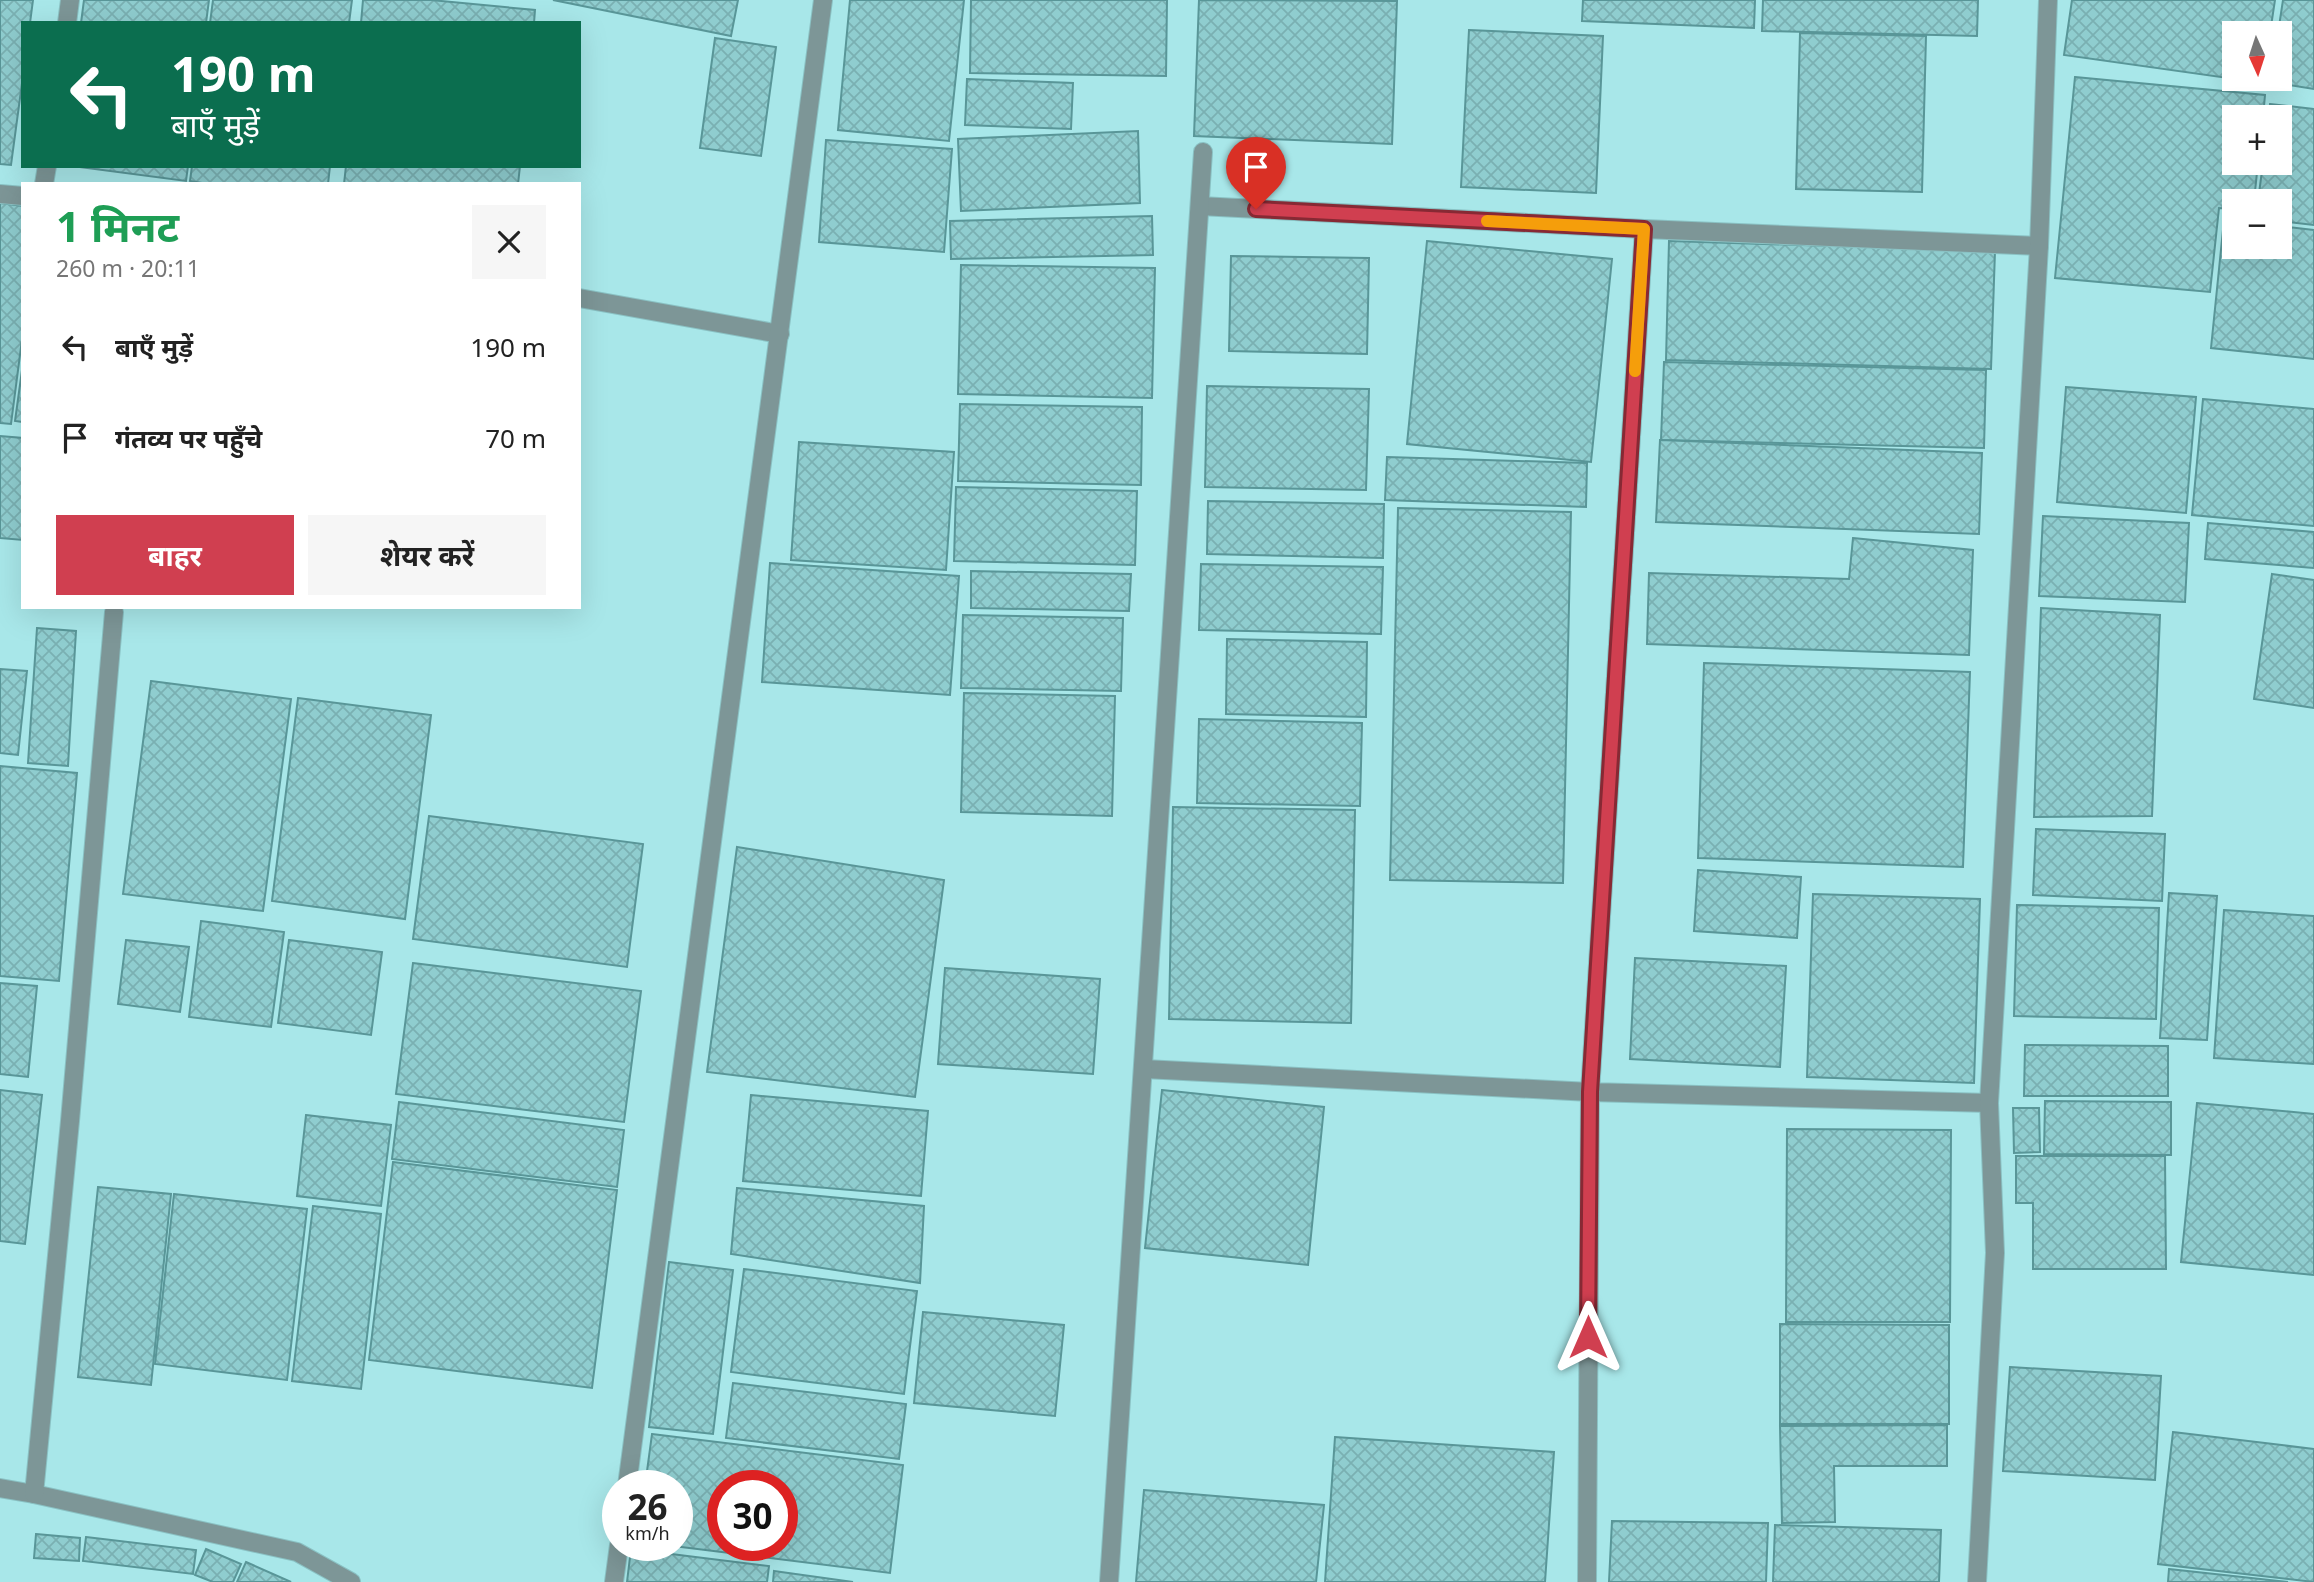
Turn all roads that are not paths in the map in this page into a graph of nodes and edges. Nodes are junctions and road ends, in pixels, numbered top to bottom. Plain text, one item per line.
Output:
1 (70, 0) edge
2 (824, 0) edge
3 (2048, 0) edge
4 (67, 21) edge
5 (1203, 152) dead end
6 (0, 194) edge
7 (21, 196) edge
8 (1200, 206) junction
9 (1644, 229) junction
10 (2039, 246) junction
11 (581, 298) edge
12 (780, 334) junction
13 (114, 612) dead end
14 (1144, 1069) junction
15 (1590, 1092) junction
16 (1989, 1103) junction
17 (629, 1470) edge
18 (0, 1488) edge
19 (34, 1494) junction
20 (617, 1561) edge
21 (351, 1582) edge
22 (614, 1582) edge
23 (1109, 1582) edge
24 (1587, 1582) edge
25 (1977, 1582) edge

1 - 4 street
2 - 12 street
3 - 10 street
5 - 8 street
6 - 7 street
8 - 9 street
8 - 14 street
9 - 10 street
9 - 15 street
10 - 16 street
11 - 12 street
12 - 17 street
13 - 19 street
14 - 15 street
14 - 23 street
15 - 16 street
15 - 24 street
16 - 25 street
18 - 19 street
19 - 21 street
20 - 22 street

